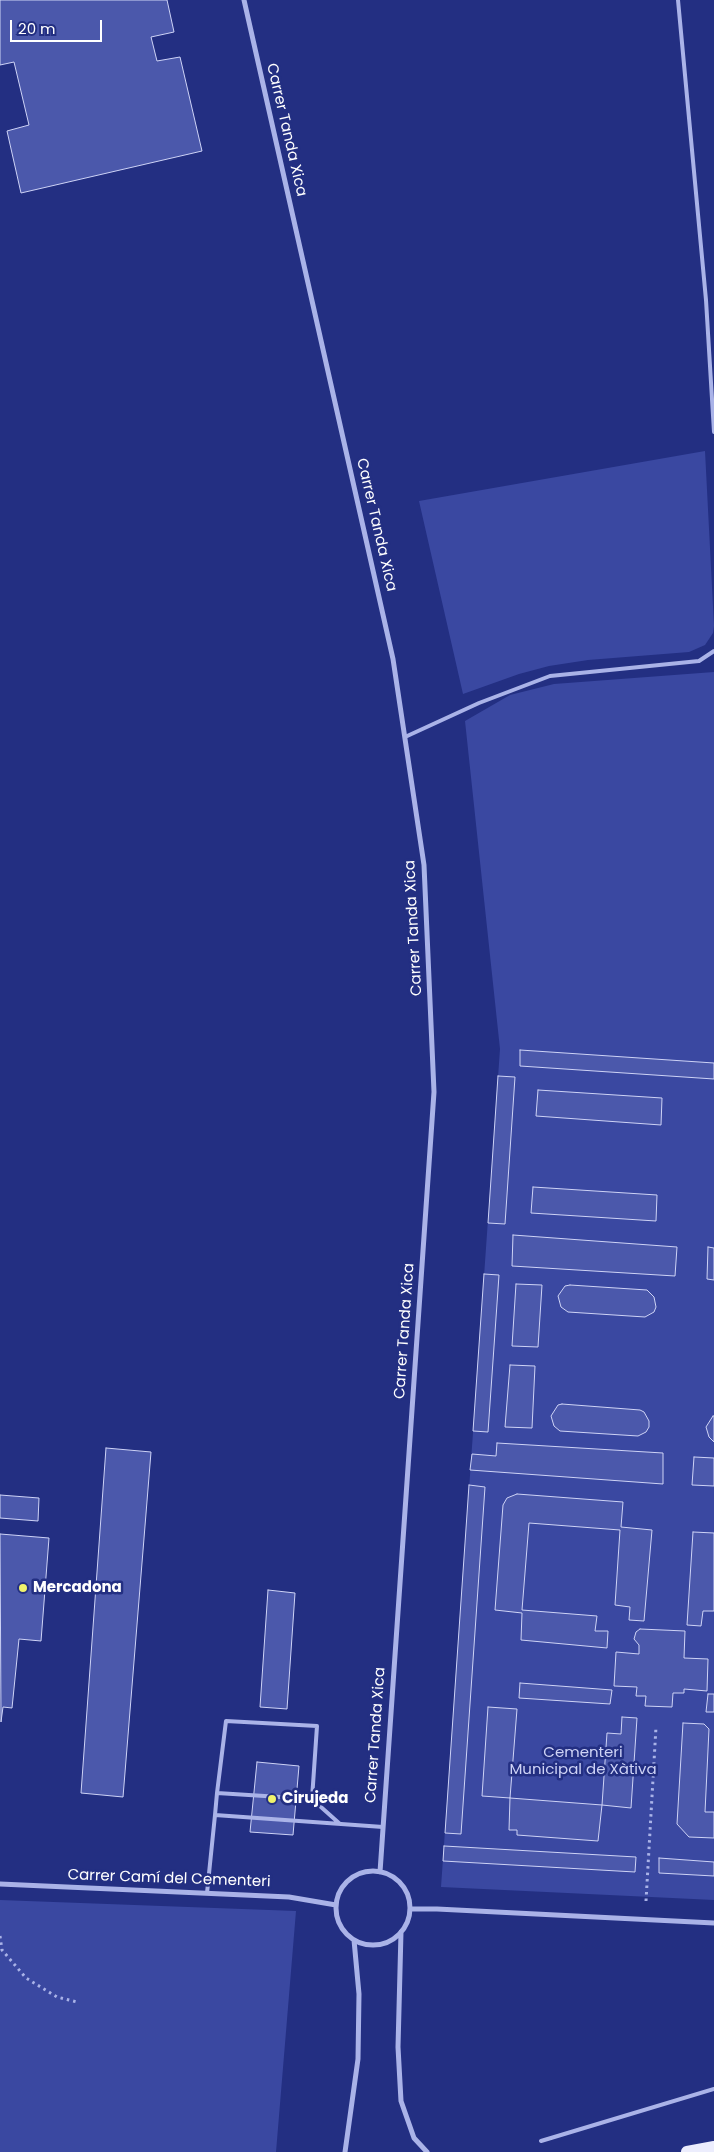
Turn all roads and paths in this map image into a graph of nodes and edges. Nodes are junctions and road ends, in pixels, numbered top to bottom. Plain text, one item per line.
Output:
1 (244, 0) edge
2 (678, 0) edge
3 (714, 432) edge
4 (714, 651) edge
5 (405, 737) junction
6 (656, 1727) dead end
7 (217, 1793) junction
8 (312, 1799) junction
9 (215, 1815) junction
10 (340, 1824) junction
11 (383, 1827) junction
12 (380, 1872) junction
13 (0, 1884) edge
14 (207, 1893) junction
15 (336, 1906) junction
16 (410, 1909) junction
17 (645, 1920) junction
18 (714, 1923) edge
19 (401, 1932) junction
20 (0, 1936) edge
21 (354, 1940) junction
22 (77, 2002) dead end
23 (714, 2089) edge
24 (541, 2141) dead end
25 (714, 2147) edge
26 (345, 2152) edge
27 (427, 2152) edge
28 (687, 2152) edge

1 - 5 street, Carrer Tanda Xica
2 - 3 lane
4 - 5 lane
5 - 11 street, Carrer Tanda Xica
6 - 17 path
7 - 8 lane
7 - 8 lane
7 - 9 lane
8 - 10 lane
9 - 10 lane
9 - 14 lane
10 - 11 lane
11 - 12 street, Carrer Tanda Xica
12 - 15 street
12 - 16 street
13 - 14 street, Carrer Camí del Cementeri
14 - 15 street, Carrer Camí del Cementeri
15 - 21 street
16 - 17 street
16 - 19 street
17 - 18 street
19 - 21 street
19 - 27 street
20 - 22 path
21 - 26 street
23 - 24 lane
25 - 28 main road

